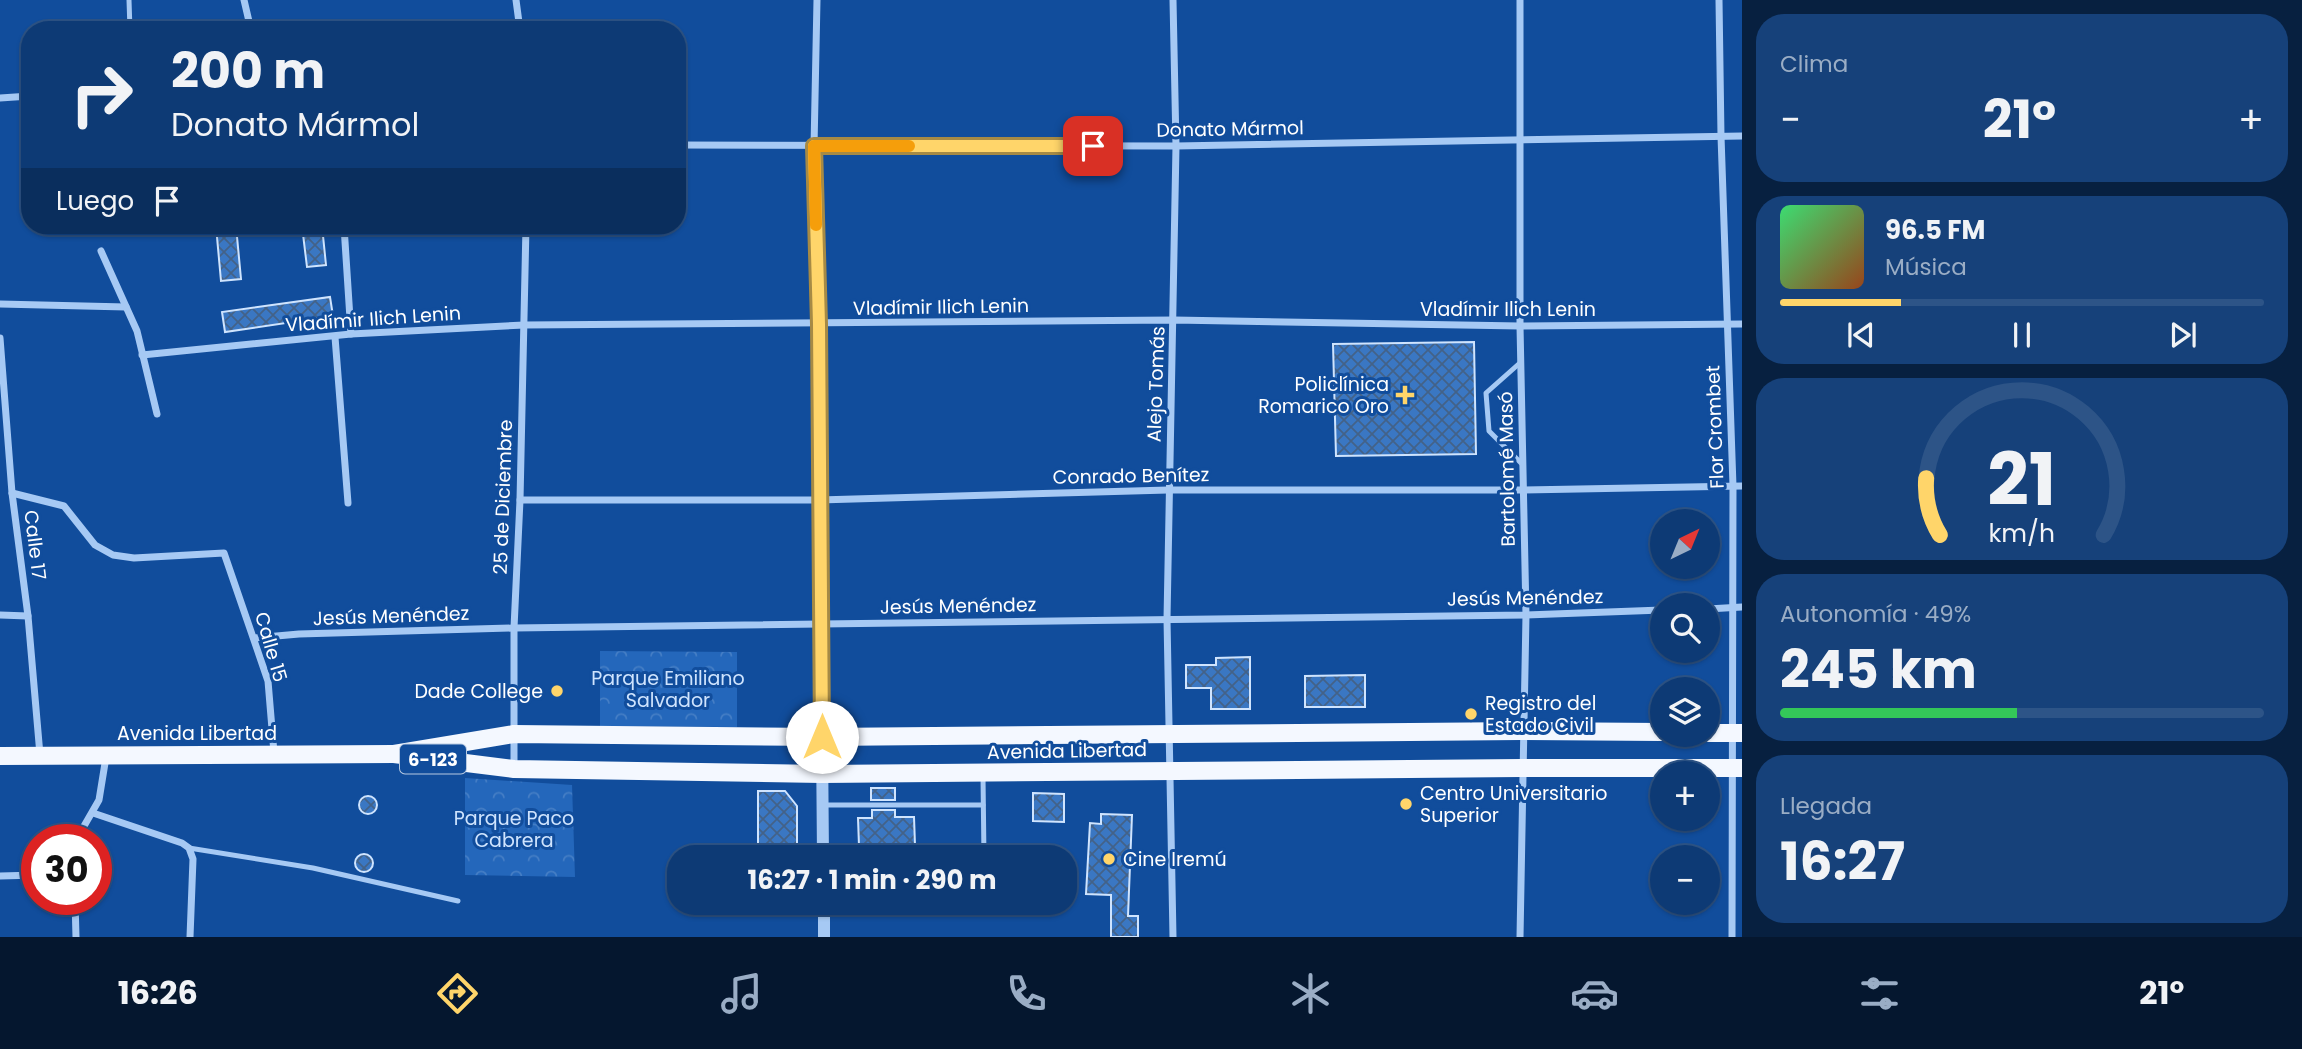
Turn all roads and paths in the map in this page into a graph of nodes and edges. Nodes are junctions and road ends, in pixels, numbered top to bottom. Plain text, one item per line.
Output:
1 (129, 0) edge
2 (244, 0) edge
3 (516, 0) edge
4 (817, 0) edge
5 (1173, 0) edge
6 (1520, 0) edge
7 (1719, 0) edge
8 (130, 21) edge
9 (249, 21) edge
10 (519, 21) edge
11 (21, 97) edge
12 (0, 98) edge
13 (1721, 136) junction
14 (1742, 136) edge
15 (1521, 141) junction
16 (686, 145) edge
17 (814, 146) junction
18 (1176, 146) junction
19 (345, 235) edge
20 (526, 235) edge
21 (101, 251) dead end
22 (0, 304) edge
23 (126, 307) junction
24 (1174, 320) junction
25 (819, 324) junction
26 (1727, 324) junction
27 (1742, 324) edge
28 (524, 325) junction
29 (1520, 326) junction
30 (351, 334) junction
31 (335, 337) junction
32 (0, 338) edge
33 (142, 355) junction
34 (1521, 362) junction
35 (156, 414) dead end
36 (1523, 465) junction
37 (1738, 486) edge
38 (1168, 490) junction
39 (1524, 490) junction
40 (12, 493) junction
41 (520, 500) junction
42 (819, 500) junction
43 (348, 503) dead end
44 (1742, 607) edge
45 (1720, 608) edge
46 (1732, 608) junction
47 (1650, 610) edge
48 (0, 615) edge
49 (1526, 615) junction
50 (28, 616) junction
51 (1167, 619) junction
52 (821, 625) junction
53 (514, 628) junction
54 (254, 638) junction
55 (1522, 731) junction
56 (1650, 732) edge
57 (1168, 733) junction
58 (1737, 733) edge
59 (514, 734) junction
60 (822, 737) junction
61 (274, 753) junction
62 (394, 754) junction
63 (40, 755) junction
64 (106, 755) junction
65 (0, 756) edge
66 (1521, 768) junction
67 (1737, 768) edge
68 (514, 769) junction
69 (1169, 770) junction
70 (983, 773) junction
71 (822, 774) junction
72 (823, 805) junction
73 (983, 805) junction
74 (93, 813) junction
75 (86, 824) edge
76 (823, 845) edge
77 (984, 845) edge
78 (189, 848) junction
79 (0, 876) edge
80 (21, 876) edge
81 (458, 901) dead end
82 (75, 915) edge
83 (824, 915) edge
84 (76, 937) edge
85 (190, 937) edge
86 (824, 937) edge
87 (1173, 937) edge
88 (1520, 937) edge
89 (1732, 937) edge

1 - 8 lane
2 - 9 street
3 - 10 street
4 - 17 street
5 - 18 street, Alejo Tomás
6 - 15 street, Bartolomé Masó
7 - 13 street, Flor Crombet
11 - 12 street
13 - 14 street, Donato Mármol
13 - 15 street, Donato Mármol
13 - 26 street, Flor Crombet
15 - 18 street, Donato Mármol
15 - 29 street, Bartolomé Masó
16 - 17 street, Donato Mármol
17 - 18 street, Donato Mármol
17 - 25 street
18 - 24 street, Alejo Tomás
19 - 30 street
20 - 28 street, 25 de Diciembre
21 - 23 street
22 - 23 street
23 - 33 street
24 - 25 street, Vladímir Ilich Lenin
24 - 29 street, Vladímir Ilich Lenin
24 - 38 street, Alejo Tomás
25 - 28 street, Vladímir Ilich Lenin
25 - 42 street
26 - 27 street, Vladímir Ilich Lenin
26 - 29 street, Vladímir Ilich Lenin
26 - 37 street, Flor Crombet
28 - 30 street, Vladímir Ilich Lenin
28 - 41 street, 25 de Diciembre
29 - 34 street, Bartolomé Masó
30 - 31 street, Vladímir Ilich Lenin
31 - 33 street, Vladímir Ilich Lenin
31 - 43 street
32 - 40 street, Calle 17
33 - 35 street
34 - 36 street, Bartolomé Masó
34 - 36 lane
36 - 39 street, Bartolomé Masó
37 - 39 street, Conrado Benítez
37 - 46 street, Flor Crombet
38 - 39 street, Conrado Benítez
38 - 42 street, Conrado Benítez
38 - 51 street, Alejo Tomás
39 - 49 street, Bartolomé Masó
40 - 50 street, Calle 17
40 - 54 street, Calle 15
41 - 42 street, Conrado Benítez
41 - 53 street, 25 de Diciembre
42 - 52 street
44 - 46 street
45 - 46 street
46 - 58 street, Flor Crombet
47 - 49 street, Jesús Menéndez
48 - 50 street
49 - 51 street, Jesús Menéndez
49 - 55 street, Bartolomé Masó
50 - 63 street, Calle 17
51 - 52 street, Jesús Menéndez
51 - 57 street, Alejo Tomás
52 - 53 street, Jesús Menéndez
52 - 60 street
53 - 54 street, Jesús Menéndez
53 - 59 street, 25 de Diciembre
54 - 61 street, Calle 15
55 - 56 main road, Avenida Libertad / 6-123
55 - 57 main road, Avenida Libertad / 6-123
55 - 66 street, Bartolomé Masó
57 - 60 main road, Avenida Libertad / 6-123
57 - 69 street, Alejo Tomás
58 - 67 street, Flor Crombet
59 - 60 main road, Avenida Libertad / 6-123
59 - 62 main road, Avenida Libertad / 6-123
59 - 68 street, 25 de Diciembre
60 - 71 street
61 - 62 main road, Avenida Libertad / 6-123
61 - 64 main road, Avenida Libertad / 6-123
62 - 68 main road, Avenida Libertad / 6-123
63 - 64 main road, Avenida Libertad / 6-123
63 - 65 main road, Avenida Libertad / 6-123
64 - 74 street
66 - 67 main road, Avenida Libertad / 6-123
66 - 69 main road, Avenida Libertad / 6-123
66 - 88 street, Bartolomé Masó
67 - 89 street, Flor Crombet
68 - 71 main road, Avenida Libertad / 6-123
69 - 70 main road, Avenida Libertad / 6-123
69 - 87 street, Alejo Tomás
70 - 71 main road, Avenida Libertad / 6-123
70 - 73 lane
71 - 72 street
72 - 73 lane
72 - 76 street
73 - 77 lane
74 - 75 street
74 - 78 street
78 - 81 lane
78 - 85 street
79 - 80 street
82 - 84 street
83 - 86 street

